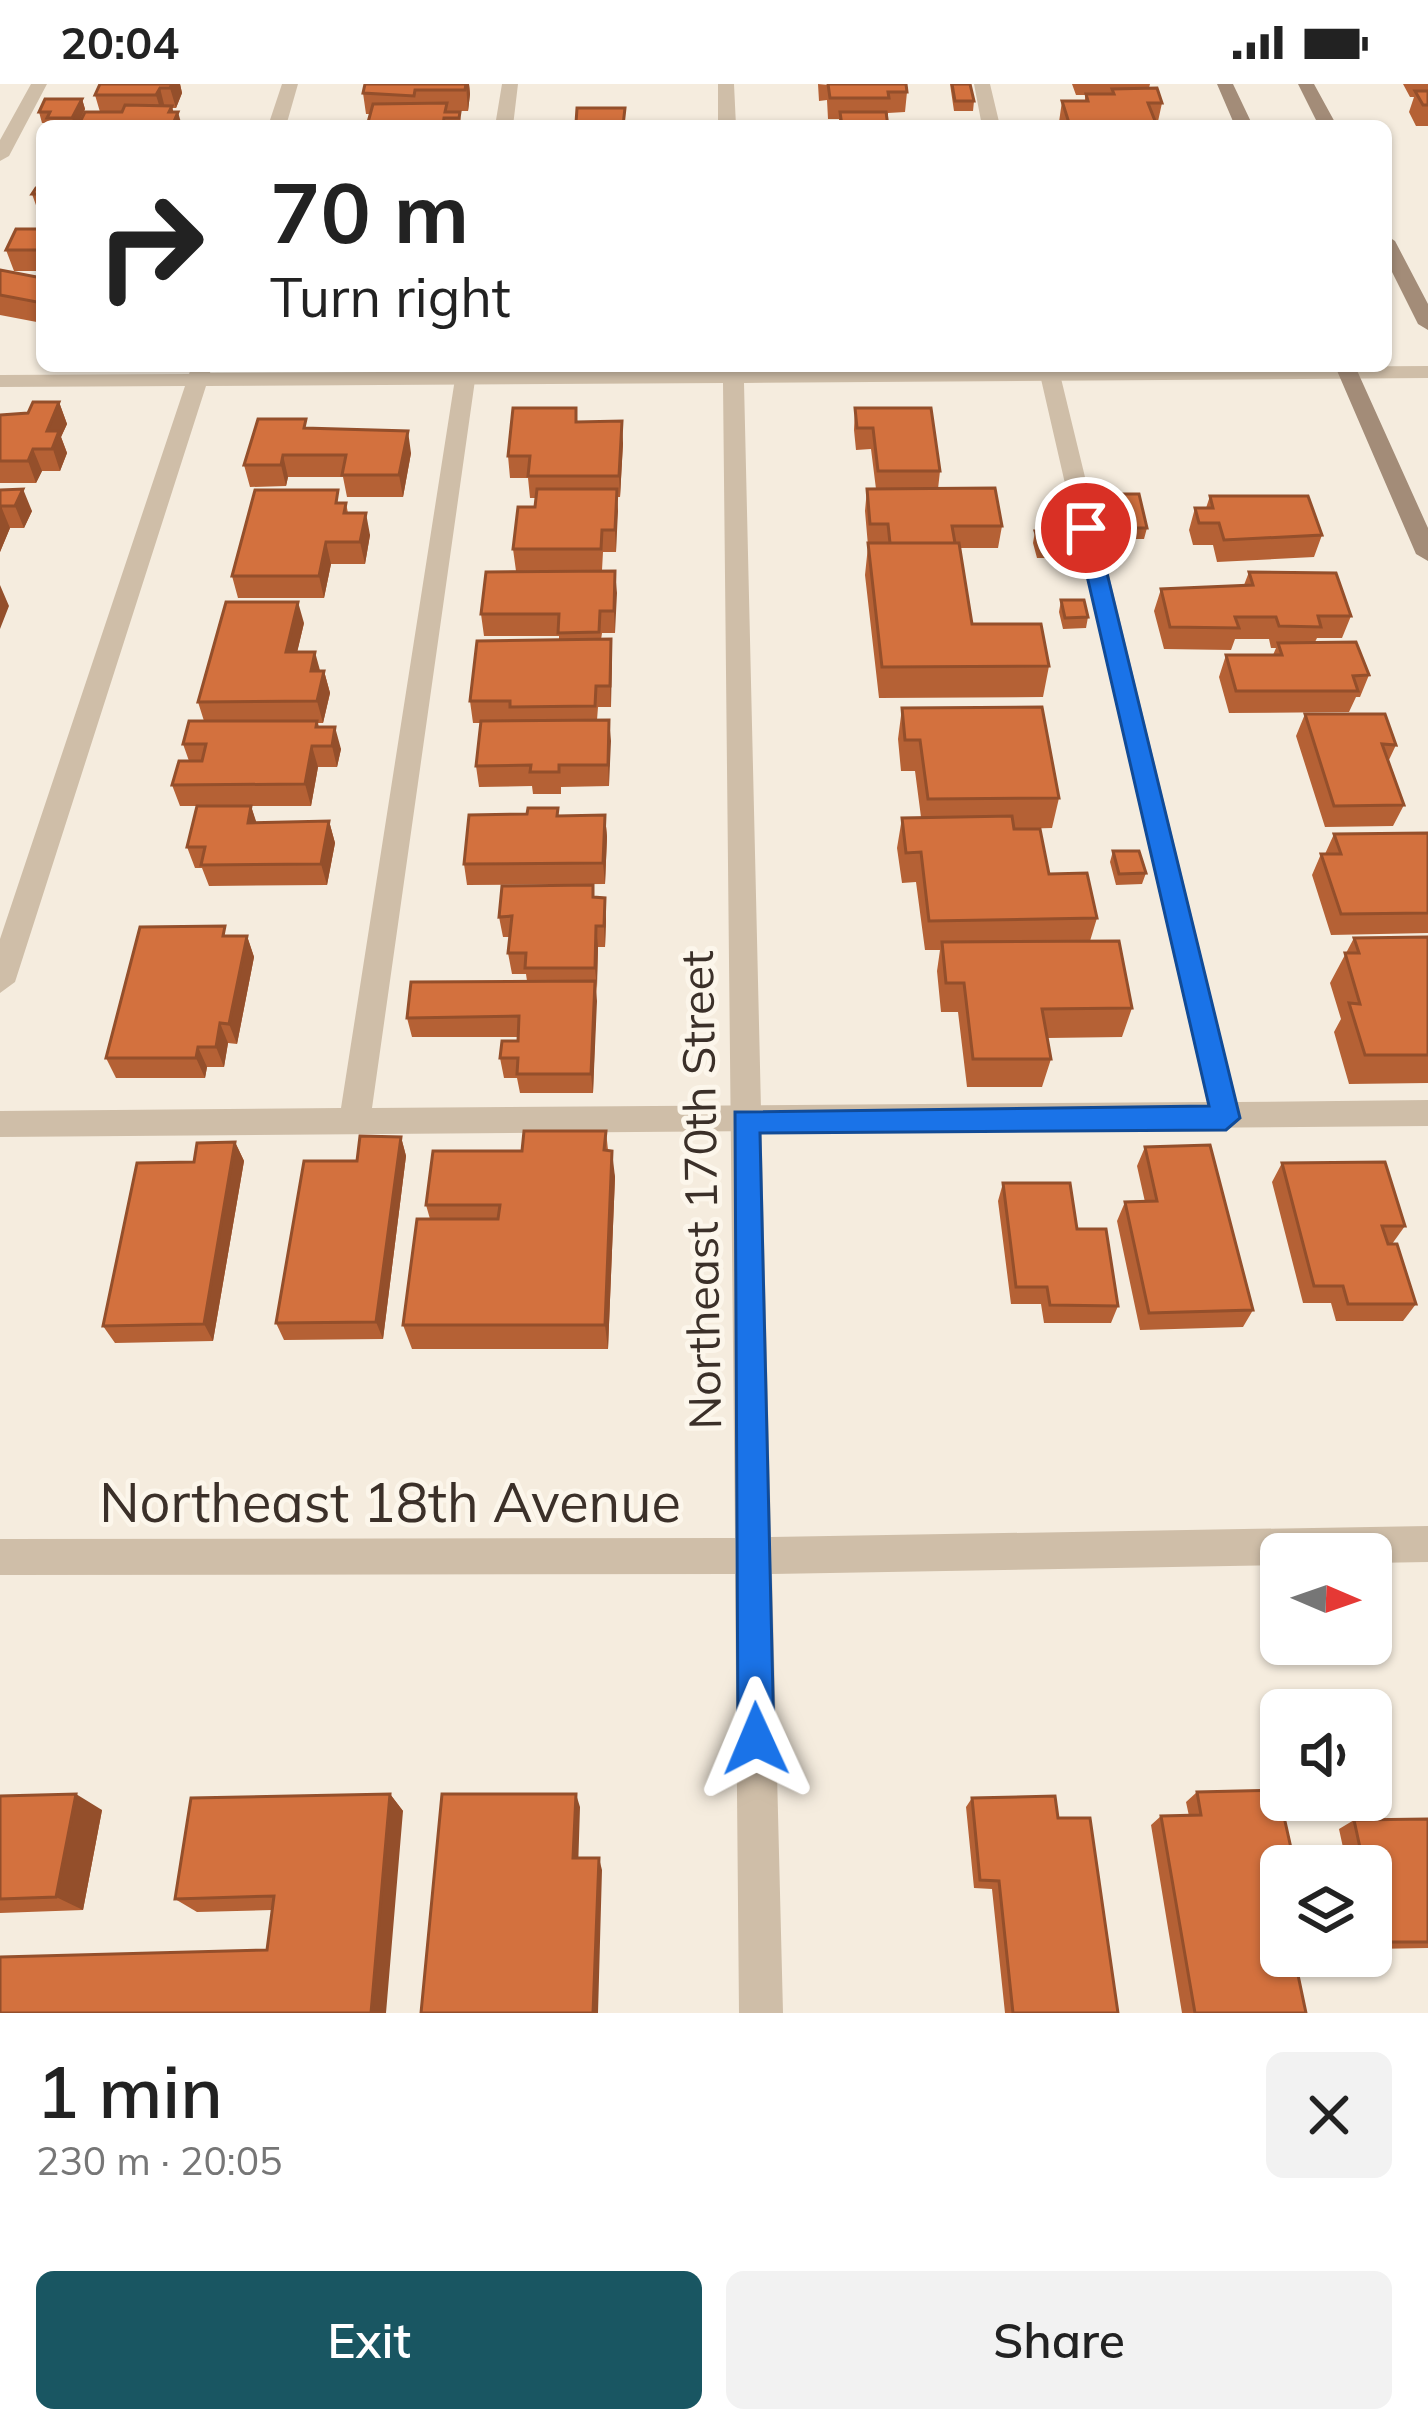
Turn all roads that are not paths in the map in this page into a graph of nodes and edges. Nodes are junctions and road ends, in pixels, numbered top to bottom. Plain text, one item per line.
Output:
1 (38, 84) edge
2 (290, 84) edge
3 (510, 84) edge
4 (726, 84) edge
5 (982, 84) edge
6 (1226, 84) edge
7 (1306, 84) edge
8 (279, 120) edge
9 (505, 120) edge
10 (727, 120) edge
11 (991, 120) edge
12 (1241, 120) edge
13 (1325, 120) edge
14 (0, 156) edge
15 (1392, 254) edge
16 (1428, 324) edge
17 (1392, 371) edge
18 (201, 372) edge
19 (466, 372) edge
20 (733, 372) edge
21 (1049, 372) edge
22 (1347, 372) edge
23 (1428, 372) edge
24 (0, 382) edge
25 (1428, 554) edge
26 (0, 982) edge
27 (1428, 1113) edge
28 (1226, 1118) junction
29 (745, 1121) junction
30 (353, 1123) junction
31 (0, 1124) edge
32 (1428, 1544) edge
33 (753, 1556) junction
34 (0, 1557) edge
35 (760, 2013) edge

1 - 14 street
2 - 8 street
3 - 9 street
4 - 10 street
5 - 11 street
6 - 12 street
7 - 13 street
15 - 16 street
17 - 23 street
18 - 19 street
18 - 24 street
18 - 26 street
19 - 20 street
19 - 30 street
20 - 29 street, Northeast 170th Street
21 - 28 street
22 - 25 street
27 - 28 street
28 - 29 street
29 - 30 street
29 - 33 street, Northeast 170th Street
30 - 31 street
32 - 33 street, Northeast 18th Avenue
33 - 34 street, Northeast 18th Avenue
33 - 35 street, Northeast 170th Street

